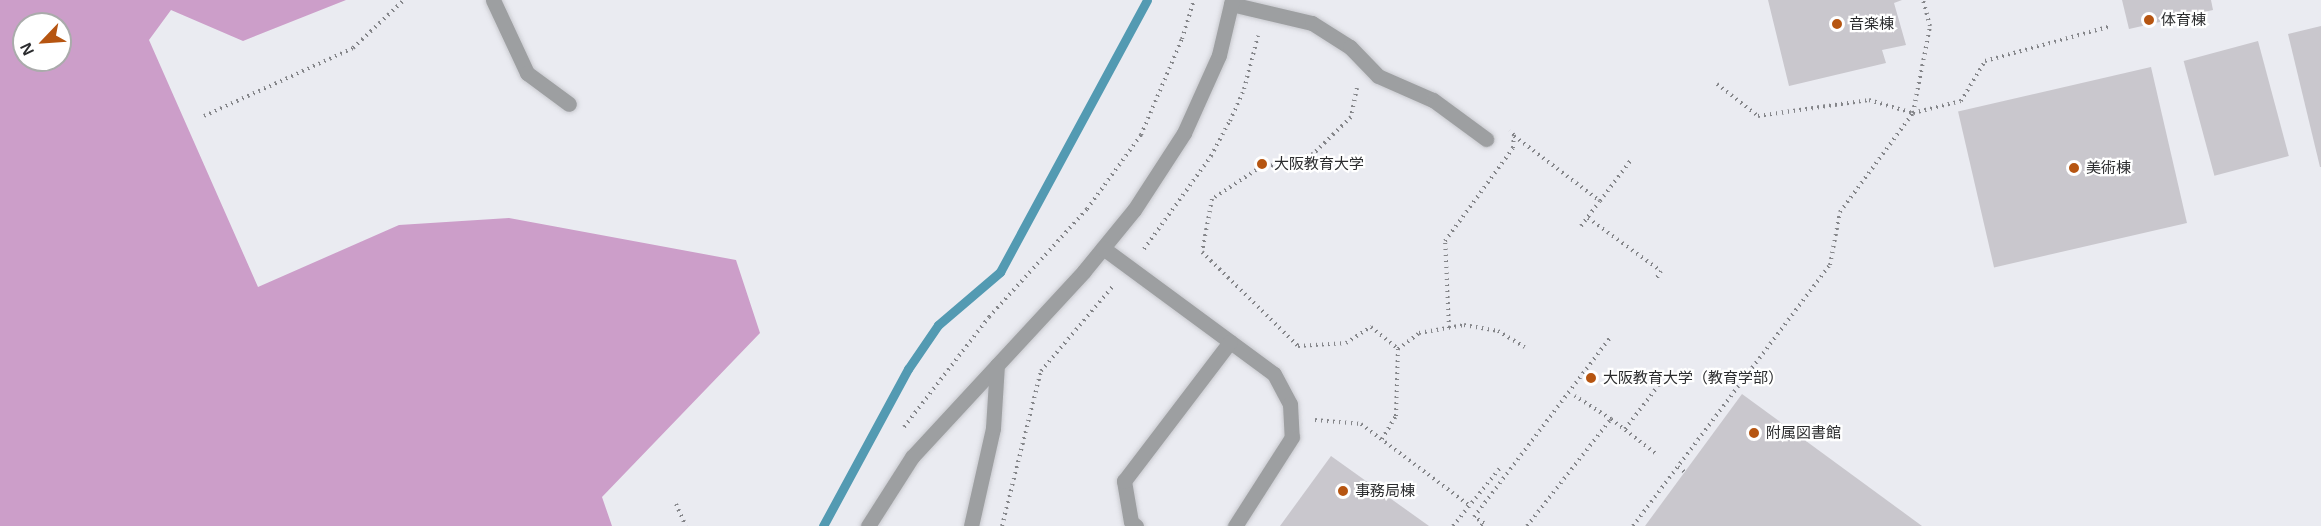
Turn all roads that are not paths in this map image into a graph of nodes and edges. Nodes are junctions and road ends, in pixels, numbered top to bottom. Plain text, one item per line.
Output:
1 (493, 0) edge
2 (1232, 2) edge
3 (569, 104) dead end
4 (1486, 139) dead end
5 (1102, 248) junction
6 (1230, 342) junction
7 (997, 365) junction
8 (868, 526) edge
9 (970, 526) edge
10 (1136, 526) edge
11 (1235, 526) edge

1 - 3 street
2 - 4 street
2 - 5 street
5 - 6 street
5 - 7 street
6 - 10 street
6 - 11 street
7 - 8 street
7 - 9 street

